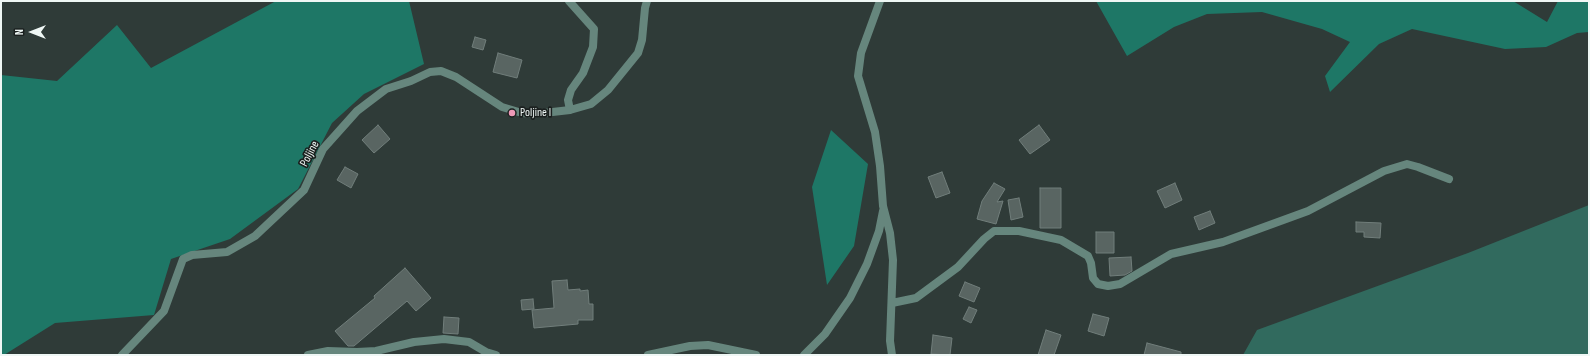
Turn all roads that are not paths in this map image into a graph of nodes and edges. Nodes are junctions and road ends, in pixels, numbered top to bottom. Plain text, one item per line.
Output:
1 (570, 1) edge
2 (647, 1) edge
3 (880, 1) edge
4 (570, 110) junction
5 (1449, 179) dead end
6 (883, 206) junction
7 (892, 303) junction
8 (808, 354) edge
9 (122, 355) edge
10 (308, 355) edge
11 (496, 355) edge
12 (648, 355) edge
13 (756, 355) edge
14 (892, 355) edge

1 - 4 street
2 - 4 street, Poljine
3 - 6 street
4 - 9 street, Poljine
5 - 7 street
6 - 7 street
6 - 8 street
7 - 14 street
10 - 11 street
12 - 13 street

